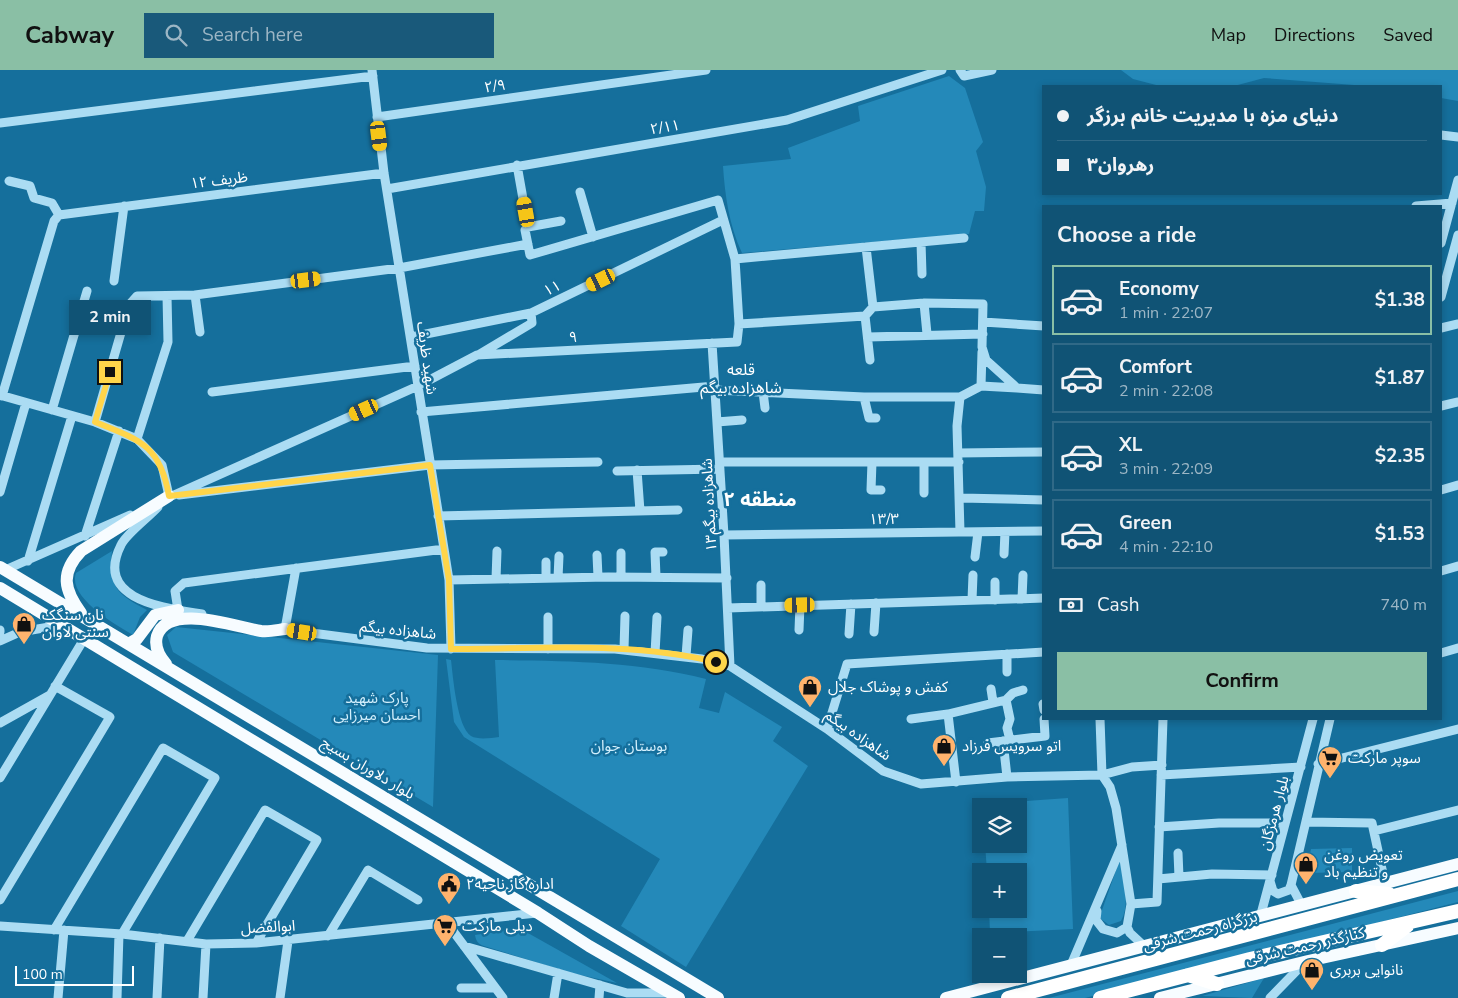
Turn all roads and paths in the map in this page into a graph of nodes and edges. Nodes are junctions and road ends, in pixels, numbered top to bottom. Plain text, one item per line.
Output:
1 (706, 70) edge
2 (942, 70) edge
3 (992, 70) edge
4 (372, 73) edge
5 (962, 73) edge
6 (377, 117) junction
7 (0, 123) edge
8 (1442, 135) edge
9 (1458, 137) edge
10 (517, 165) junction
11 (384, 173) junction
12 (1458, 180) edge
13 (9, 181) dead end
14 (387, 189) junction
15 (580, 192) dead end
16 (1452, 203) junction
17 (1428, 205) edge
18 (124, 206) junction
19 (59, 215) junction
20 (723, 220) junction
21 (561, 221) dead end
22 (528, 227) junction
23 (593, 237) junction
24 (964, 238) dead end
25 (1457, 238) edge
26 (1442, 239) edge
27 (921, 242) junction
28 (528, 244) junction
29 (866, 247) junction
30 (736, 259) junction
31 (399, 268) junction
32 (922, 274) dead end
33 (114, 281) dead end
34 (87, 290) dead end
35 (1442, 294) edge
36 (195, 295) junction
37 (167, 296) junction
38 (924, 303) junction
39 (873, 307) junction
40 (531, 313) junction
41 (865, 316) junction
42 (983, 322) junction
43 (739, 324) junction
44 (1458, 324) edge
45 (1042, 326) edge
46 (1442, 328) edge
47 (200, 332) dead end
48 (927, 334) junction
49 (983, 334) junction
50 (410, 337) junction
51 (868, 337) junction
52 (712, 343) junction
53 (982, 347) junction
54 (477, 355) junction
55 (870, 360) dead end
56 (415, 366) junction
57 (418, 386) junction
58 (981, 386) junction
59 (715, 388) junction
60 (1017, 388) junction
61 (1042, 390) edge
62 (212, 392) dead end
63 (764, 392) junction
64 (1, 396) edge
65 (864, 397) junction
66 (960, 397) junction
67 (1458, 402) edge
68 (26, 403) junction
69 (1442, 406) edge
70 (765, 408) dead end
71 (52, 410) junction
72 (421, 412) junction
73 (72, 416) junction
74 (876, 418) dead end
75 (742, 420) dead end
76 (95, 422) junction
77 (717, 422) junction
78 (119, 431) junction
79 (137, 439) junction
80 (1042, 452) edge
81 (959, 458) junction
82 (598, 462) dead end
83 (872, 462) junction
84 (924, 462) junction
85 (430, 465) junction
86 (720, 465) junction
87 (637, 470) junction
88 (617, 471) dead end
89 (1458, 485) edge
90 (881, 490) dead end
91 (1442, 490) edge
92 (0, 492) edge
93 (924, 493) dead end
94 (169, 496) junction
95 (960, 498) junction
96 (1042, 500) edge
97 (678, 510) dead end
98 (640, 511) junction
99 (438, 516) junction
100 (1042, 531) edge
101 (960, 532) junction
102 (978, 532) junction
103 (1005, 532) junction
104 (724, 535) junction
105 (85, 536) junction
106 (444, 549) junction
107 (496, 551) dead end
108 (662, 552) dead end
109 (621, 553) dead end
110 (1004, 554) dead end
111 (597, 555) dead end
112 (559, 556) dead end
113 (974, 557) dead end
114 (28, 561) junction
115 (546, 562) dead end
116 (1458, 566) edge
117 (296, 568) junction
118 (3, 569) edge
119 (1442, 571) edge
120 (973, 575) dead end
121 (1023, 575) dead end
122 (598, 577) junction
123 (621, 577) junction
124 (656, 577) junction
125 (546, 578) junction
126 (558, 578) junction
127 (727, 578) junction
128 (496, 579) junction
129 (449, 580) junction
130 (994, 582) dead end
131 (761, 585) dead end
132 (0, 588) edge
133 (1042, 598) edge
134 (1022, 599) junction
135 (972, 600) junction
136 (995, 600) junction
137 (876, 603) junction
138 (851, 604) junction
139 (800, 605) junction
140 (761, 606) junction
141 (728, 608) junction
142 (178, 610) junction
143 (82, 615) junction
144 (625, 616) dead end
145 (548, 617) dead end
146 (658, 617) dead end
147 (61, 625) junction
148 (285, 629) junction
149 (688, 630) dead end
150 (799, 630) dead end
151 (874, 632) dead end
152 (849, 634) dead end
153 (84, 639) junction
154 (0, 641) edge
155 (130, 643) junction
156 (1458, 648) edge
157 (451, 649) junction
158 (548, 649) junction
159 (624, 650) junction
160 (1042, 652) edge
161 (655, 653) junction
162 (1442, 653) edge
163 (1006, 654) junction
164 (686, 656) junction
165 (730, 666) junction
166 (170, 667) junction
167 (1008, 672) dead end
168 (56, 686) junction
169 (991, 690) dead end
170 (1023, 690) dead end
171 (50, 695) junction
172 (1006, 700) junction
173 (993, 702) junction
174 (948, 714) junction
175 (911, 719) dead end
176 (1044, 720) edge
177 (1100, 720) edge
178 (1163, 720) edge
179 (1314, 720) edge
180 (1330, 720) edge
181 (0, 723) edge
182 (1458, 728) edge
183 (827, 729) junction
184 (1006, 741) junction
185 (988, 743) dead end
186 (1318, 764) junction
187 (1162, 765) junction
188 (1301, 767) junction
189 (1102, 774) junction
190 (1161, 775) junction
191 (0, 778) edge
192 (1007, 778) junction
193 (956, 782) junction
194 (1458, 810) edge
195 (426, 822) junction
196 (1306, 822) junction
197 (1286, 823) junction
198 (1160, 827) junction
199 (1373, 827) junction
200 (415, 839) junction
201 (1122, 845) junction
202 (1178, 853) dead end
203 (1458, 864) edge
204 (1179, 877) junction
205 (1271, 878) junction
206 (1158, 879) junction
207 (1458, 880) edge
208 (1385, 883) junction
209 (1291, 885) junction
210 (1356, 891) junction
211 (1400, 895) junction
212 (0, 900) edge
213 (418, 900) dead end
214 (1130, 904) junction
215 (1302, 904) junction
216 (1098, 906) junction
217 (1458, 911) edge
218 (538, 913) junction
219 (1261, 914) junction
220 (447, 923) junction
221 (1411, 923) junction
222 (0, 926) edge
223 (1127, 927) junction
224 (1458, 928) edge
225 (59, 930) junction
226 (120, 934) junction
227 (328, 936) junction
228 (160, 938) junction
229 (187, 941) junction
230 (288, 941) junction
231 (256, 943) junction
232 (206, 944) junction
233 (1382, 945) junction
234 (464, 946) junction
235 (1144, 946) junction
236 (1305, 962) junction
237 (1071, 965) junction
238 (558, 973) junction
239 (1187, 975) junction
240 (1217, 984) junction
241 (600, 985) junction
242 (461, 988) dead end
243 (495, 988) junction
244 (639, 996) edge
245 (675, 996) edge
246 (1183, 996) edge
247 (58, 998) edge
248 (117, 998) edge
249 (157, 998) edge
250 (203, 998) edge
251 (280, 998) edge
252 (503, 998) edge
253 (554, 998) edge
254 (599, 998) edge
255 (718, 998) edge
256 (946, 998) edge
257 (1008, 998) edge
258 (1100, 998) edge
259 (1160, 998) edge
260 (1270, 998) edge

1 - 6 street, ۲/۹
2 - 10 street, ۲/۱۱
3 - 5 street
4 - 6 street, شهید ظریف
4 - 7 street
6 - 11 street, شهید ظریف
8 - 9 street
10 - 14 street, ۲/۱۱
10 - 22 street
11 - 14 street, شهید ظریف
11 - 18 street, ظریف ۱۲
12 - 16 street
13 - 19 street
14 - 31 street, شهید ظریف
15 - 23 street
16 - 17 street
16 - 26 street
18 - 19 street, ظریف ۱۲
18 - 33 street
19 - 64 street
20 - 23 street
20 - 30 street
20 - 40 street, ۱۱
21 - 22 street
22 - 28 street
23 - 28 street
24 - 27 street
25 - 35 street
27 - 29 street
27 - 32 street
28 - 31 street
29 - 30 street
29 - 39 street
30 - 43 street
31 - 36 street
31 - 50 street, شهید ظریف
34 - 71 street
36 - 37 street
36 - 47 street
37 - 76 street
37 - 79 street
38 - 39 street
38 - 42 street
38 - 48 street
39 - 41 street
40 - 50 street, ۱۱
40 - 54 street
41 - 43 street
41 - 51 street
42 - 45 street
42 - 49 street
43 - 52 street, ۹
44 - 46 street
48 - 49 street
48 - 51 street
49 - 53 street
50 - 56 street, شهید ظریف
51 - 55 street
52 - 54 street, ۹
52 - 59 street, شاهزاده بیگم۱۳
53 - 58 street
53 - 60 street
54 - 57 street, ۹
56 - 57 street, شهید ظریف
56 - 62 street
57 - 72 street, شهید ظریف
57 - 94 street, ۹
58 - 60 street
58 - 66 street
59 - 63 street
59 - 72 street
59 - 77 street, شاهزاده بیگم۱۳
60 - 61 street
63 - 65 street
63 - 70 street
64 - 68 street
65 - 66 street
65 - 74 street
66 - 81 street
67 - 69 street
68 - 71 street
68 - 92 street
71 - 73 street
72 - 85 street, شهید ظریف
73 - 76 street
73 - 114 street
75 - 77 street
76 - 78 street
77 - 86 street, شاهزاده بیگم۱۳
78 - 79 street
78 - 105 street
79 - 94 street
80 - 81 street
81 - 84 street
81 - 95 street
82 - 85 street
83 - 84 street
83 - 86 street
83 - 90 street
84 - 93 street
85 - 94 street
85 - 99 street, شهید ظریف
86 - 87 street
86 - 104 street, شاهزاده بیگم۱۳
87 - 88 street
87 - 98 street
89 - 91 street
94 - 105 street, ۹
94 - 142 street, شاهزاده بیگم
94 - 143 main road
95 - 96 street
95 - 101 street
97 - 98 street
98 - 99 street
99 - 106 street, شهید ظریف
100 - 103 street, ۱۳/۳
101 - 102 street, ۱۳/۳
101 - 104 street, ۱۳/۳
102 - 103 street, ۱۳/۳
102 - 113 street
103 - 110 street
104 - 127 street, شاهزاده بیگم۱۳
105 - 114 street, ۹
106 - 117 street
106 - 129 street, شهید ظریف
107 - 128 street
108 - 124 street
109 - 123 street
111 - 122 street
112 - 126 street
114 - 118 street, ۹
115 - 125 street
116 - 119 street
117 - 142 street
117 - 148 street
118 - 143 main road, بلوار دلاوران بسیج
120 - 135 street
121 - 134 street
122 - 123 street
122 - 126 street
123 - 124 street
124 - 127 street
125 - 126 street
125 - 128 street
127 - 141 street, شاهزاده بیگم۱۳
128 - 129 street
129 - 157 street, شهید ظریف
130 - 136 street
131 - 140 street
132 - 147 main road
133 - 134 street
134 - 136 street
135 - 136 street
135 - 137 street
137 - 138 street
137 - 151 street
138 - 139 street
138 - 152 street
139 - 140 street
139 - 150 street
140 - 141 street
141 - 165 street, شاهزاده بیگم۱۳
142 - 148 street, شاهزاده بیگم
142 - 155 main road
143 - 155 main road, بلوار دلاوران بسیج
144 - 159 street
145 - 158 street
146 - 161 street
147 - 153 main road
147 - 154 street
148 - 157 street, شاهزاده بیگم
148 - 166 main road
149 - 164 street
153 - 168 street
153 - 200 main road
155 - 166 main road, بلوار دلاوران بسیج
156 - 162 street
157 - 158 street, شاهزاده بیگم
158 - 159 street, شاهزاده بیگم
159 - 161 street, شاهزاده بیگم
160 - 163 street
161 - 164 street, شاهزاده بیگم
163 - 167 street
163 - 183 street
164 - 165 street, شاهزاده بیگم
165 - 183 street, شاهزاده بیگم
166 - 195 main road, بلوار دلاوران بسیج
168 - 171 street
168 - 212 street
169 - 173 street
170 - 172 street
171 - 181 street
171 - 191 street
172 - 173 street
172 - 184 street
173 - 174 street
174 - 175 street
174 - 193 street
176 - 184 street
177 - 189 street
178 - 187 street
179 - 188 street, بلوار هرمزگان
180 - 186 street, بلوار هرمزگان
182 - 186 street
183 - 193 street, شاهزاده بیگم
184 - 185 street
184 - 192 street
186 - 196 street, بلوار هرمزگان
187 - 189 street, شاهزاده بیگم
187 - 190 street
188 - 190 street
188 - 197 street, بلوار هرمزگان
189 - 192 street, شاهزاده بیگم
189 - 201 street
190 - 198 street
192 - 193 street, شاهزاده بیگم
194 - 199 street
195 - 200 main road
195 - 255 main road, بلوار دلاوران بسیج
196 - 199 street
196 - 209 street, بلوار هرمزگان
197 - 198 street
197 - 205 street, بلوار هرمزگان
198 - 206 street
199 - 208 street
200 - 218 main road
201 - 214 street
201 - 216 street
202 - 204 street
203 - 208 main road
204 - 205 street
204 - 206 street
205 - 209 street
205 - 219 street, بلوار هرمزگان
206 - 214 street
207 - 211 highway, بزرگراه رحمت شرقی
208 - 210 main road
209 - 215 street
210 - 211 highway
210 - 215 main road
211 - 257 highway, بزرگراه رحمت شرقی
213 - 227 street
214 - 223 street
215 - 219 main road
216 - 223 street
216 - 237 street
217 - 221 highway
218 - 220 street, ابوالفضل
218 - 245 main road
219 - 235 main road
220 - 227 street, ابوالفضل
220 - 234 street
221 - 233 highway
221 - 239 highway
222 - 225 street, ابوالفضل
223 - 235 street
224 - 233 main road, کنارگذر رحمت شرقی
225 - 226 street, ابوالفضل
225 - 226 street
225 - 247 street
226 - 228 street, ابوالفضل
226 - 248 street
227 - 230 street, ابوالفضل
228 - 229 street, ابوالفضل
228 - 249 street
229 - 231 street
229 - 232 street, ابوالفضل
230 - 231 street, ابوالفضل
230 - 251 street
231 - 232 street, ابوالفضل
232 - 250 street
233 - 236 main road, کنارگذر رحمت شرقی
234 - 238 street
234 - 243 street
235 - 237 main road
236 - 240 main road, کنارگذر رحمت شرقی
236 - 260 street
237 - 256 main road
238 - 241 street
238 - 253 street
239 - 240 highway
239 - 258 highway
240 - 246 main road, کنارگذر رحمت شرقی
241 - 244 street
241 - 254 street
242 - 243 street
243 - 252 street
244 - 245 street
246 - 259 main road, کنارگذر رحمت شرقی

